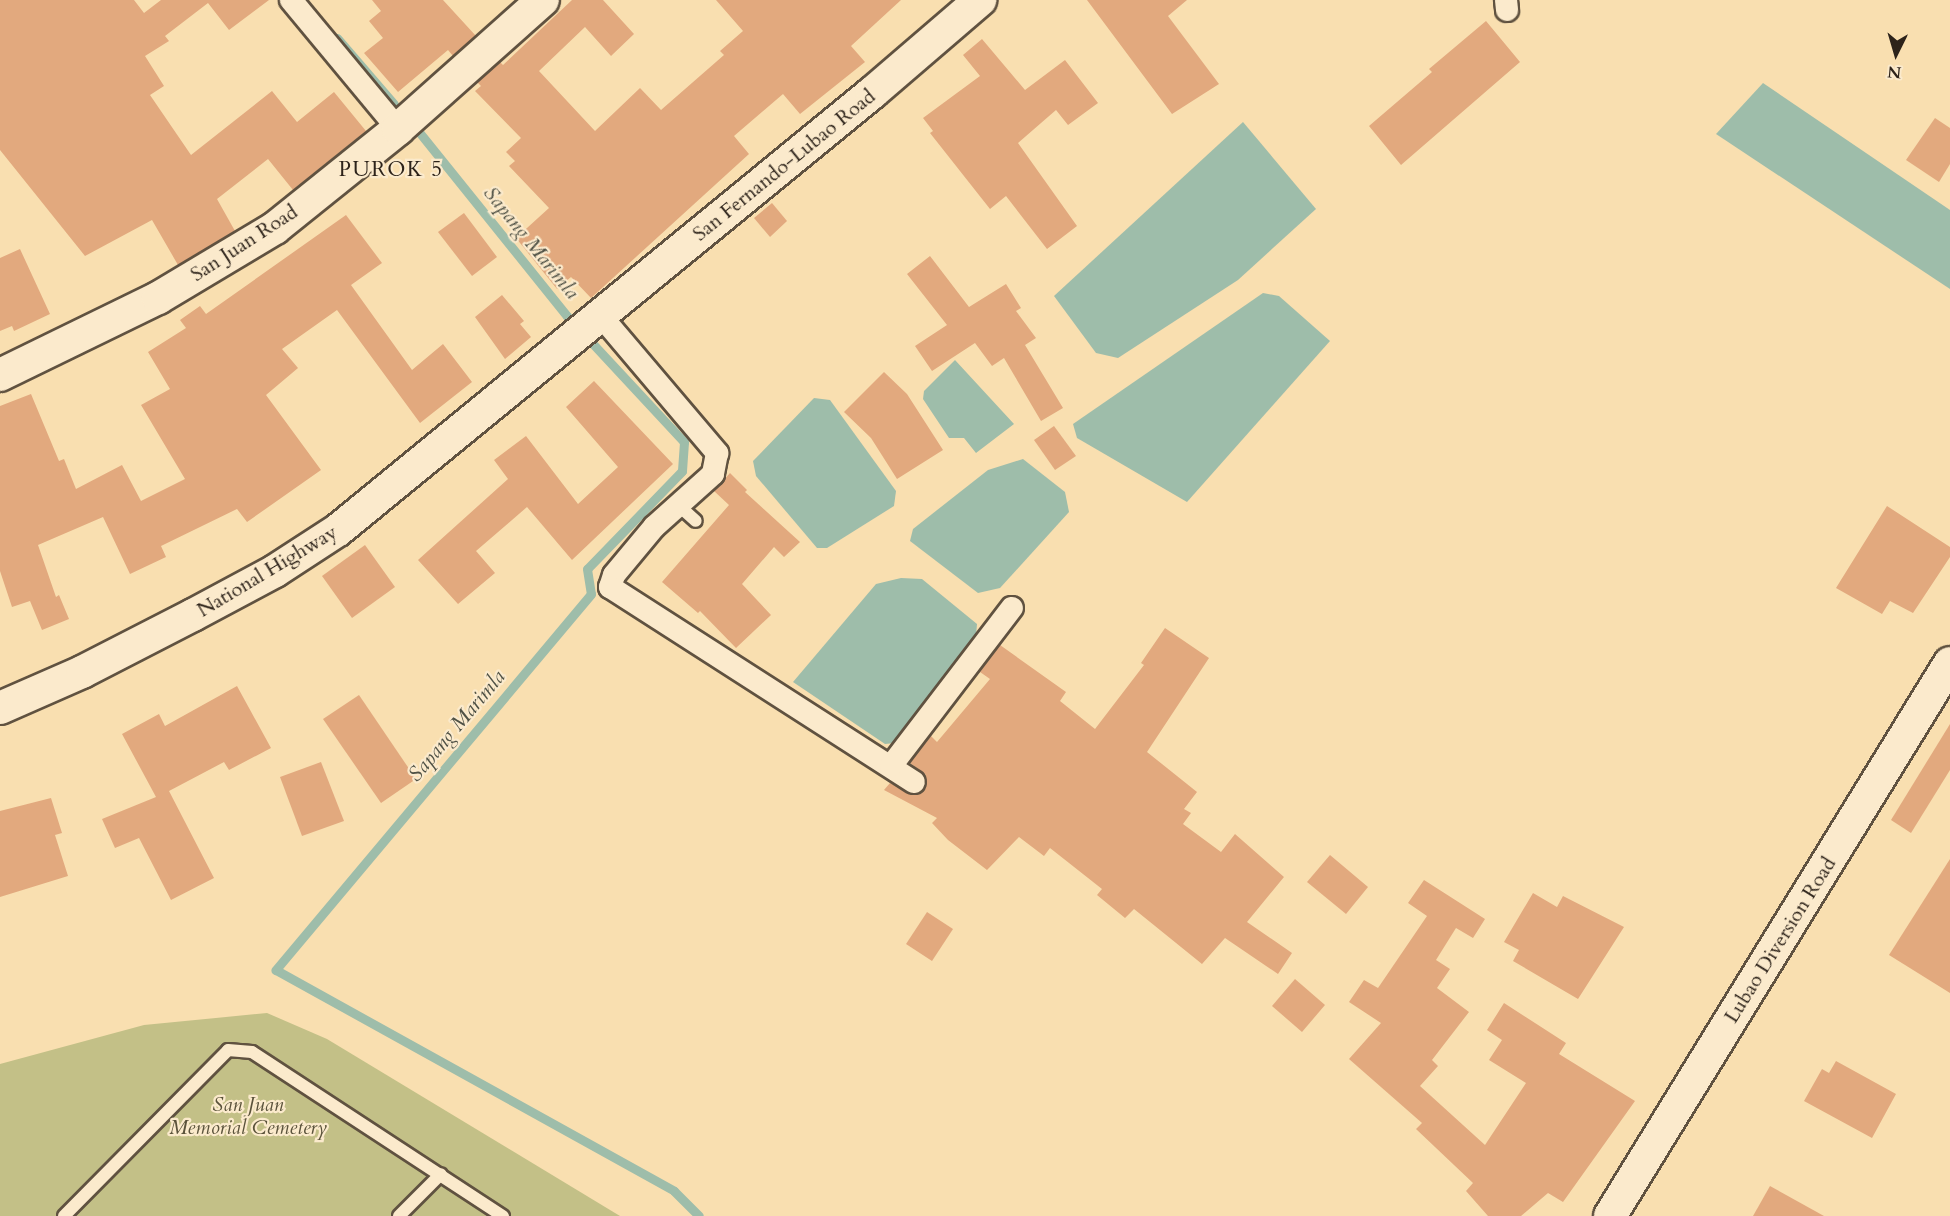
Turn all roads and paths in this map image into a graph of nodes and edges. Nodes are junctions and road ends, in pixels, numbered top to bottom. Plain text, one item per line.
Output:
1 (291, 0) edge
2 (543, 0) edge
3 (980, 0) edge
4 (398, 129) junction
5 (584, 330) junction
6 (0, 375) edge
7 (677, 504) junction
8 (696, 521) dead end
9 (1012, 608) dead end
10 (1950, 663) edge
11 (0, 708) edge
12 (891, 766) junction
13 (914, 782) dead end
14 (441, 1174) junction
15 (64, 1216) edge
16 (399, 1216) edge
17 (503, 1216) edge
18 (1610, 1216) edge

1 - 4 street
2 - 4 street, San Juan Road
3 - 5 street, San Fernando-Lubao Road
4 - 6 street, San Juan Road
5 - 7 street
5 - 11 street, National Highway
7 - 8 lane
7 - 12 street
9 - 12 street
10 - 18 street, Lubao Diversion Road
12 - 13 street
14 - 15 lane
14 - 16 lane
14 - 17 lane

